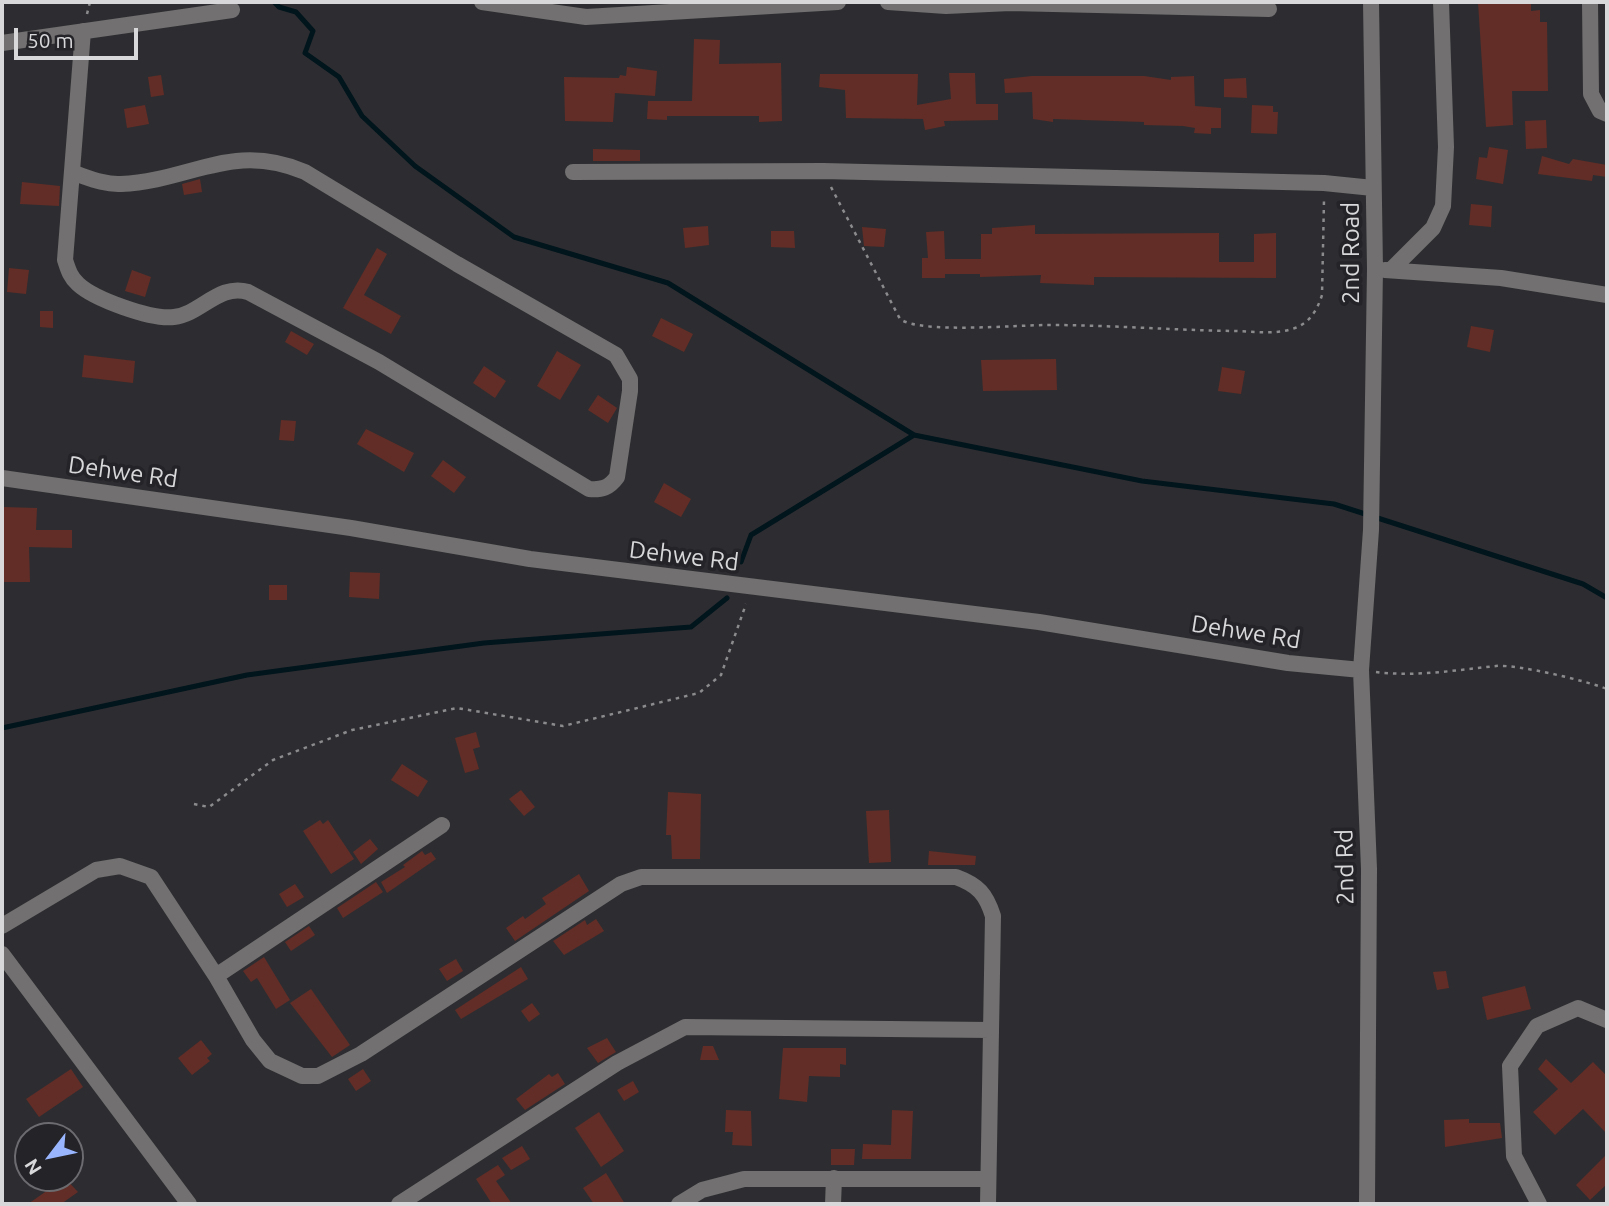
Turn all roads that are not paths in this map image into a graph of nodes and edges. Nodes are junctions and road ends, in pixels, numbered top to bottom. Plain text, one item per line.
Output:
1 (482, 2) edge
2 (838, 2) edge
3 (888, 2) edge
4 (1371, 2) edge
5 (1441, 2) edge
6 (1590, 2) edge
7 (1269, 9) dead end
8 (232, 10) dead end
9 (83, 31) junction
10 (2, 43) edge
11 (1607, 114) edge
12 (573, 172) dead end
13 (74, 173) junction
14 (1373, 188) junction
15 (1383, 270) junction
16 (1607, 295) edge
17 (2, 478) edge
18 (1370, 530) joint
19 (1361, 670) junction
20 (442, 825) dead end
21 (2, 926) edge
22 (2, 954) edge
23 (216, 976) junction
24 (1607, 1020) edge
25 (991, 1030) junction
26 (834, 1178) junction
27 (988, 1179) junction
28 (189, 1204) edge
29 (399, 1204) edge
30 (679, 1204) edge
31 (833, 1204) edge
32 (988, 1204) edge
33 (1367, 1204) edge
34 (1539, 1204) edge

1 - 2 street
3 - 7 street
4 - 14 street, 2nd Road
5 - 15 street
6 - 11 street
8 - 9 street
9 - 10 street
9 - 13 street
12 - 14 street
13 - 13 street
14 - 15 street, 2nd Road
15 - 16 street
15 - 18 street, 2nd Road
17 - 19 street, Dehwe Rd
18 - 19 street, 2nd Rd
19 - 33 street, 2nd Rd
20 - 23 street
21 - 23 street
22 - 28 street
23 - 25 street
24 - 34 street
25 - 27 street
25 - 29 street
26 - 27 street
26 - 30 street
26 - 31 street
27 - 32 street

